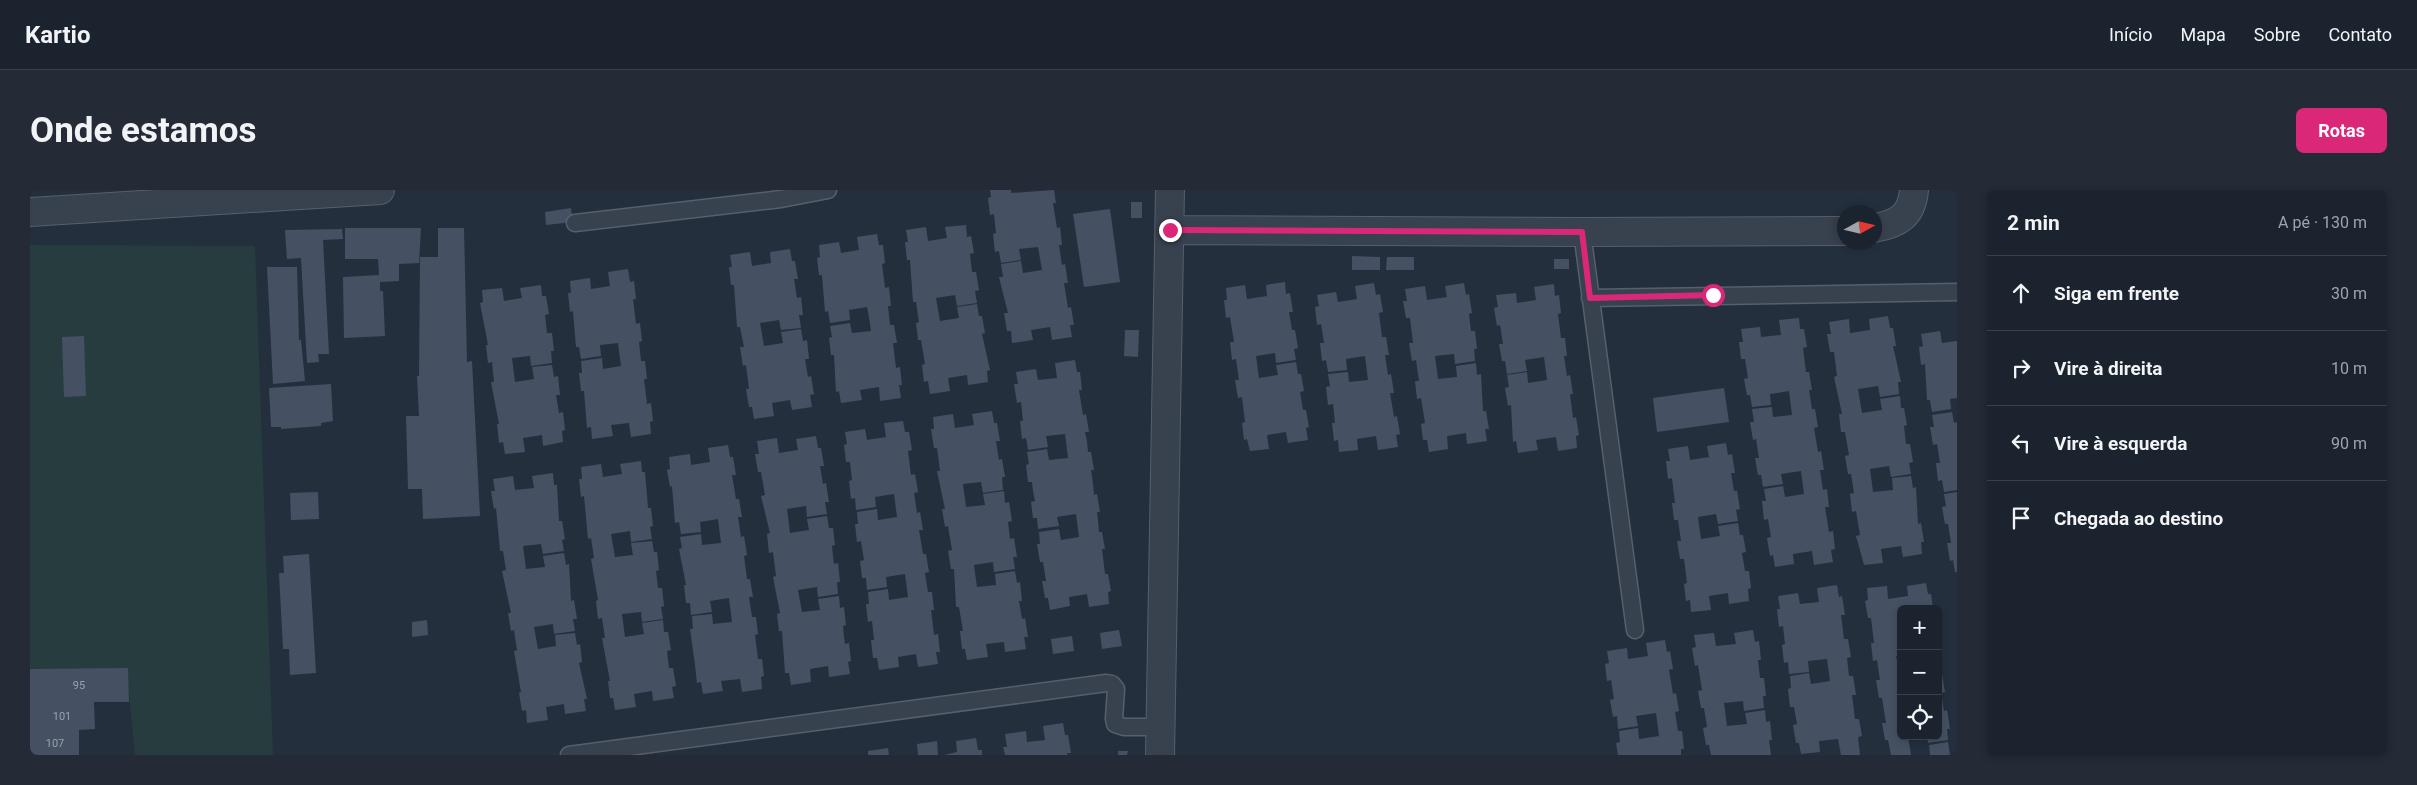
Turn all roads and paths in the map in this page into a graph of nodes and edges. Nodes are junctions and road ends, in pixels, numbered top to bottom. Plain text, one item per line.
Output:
1 (380, 190) edge
2 (828, 190) edge
3 (1170, 190) edge
4 (1914, 190) edge
5 (30, 212) edge
6 (575, 223) dead end
7 (1882, 227) edge
8 (1170, 230) junction
9 (1837, 231) edge
10 (1582, 232) junction
11 (1957, 292) edge
12 (1590, 298) junction
13 (1635, 630) dead end
14 (1160, 727) junction
15 (569, 755) edge
16 (1160, 755) edge

1 - 5 street
2 - 6 lane
3 - 8 street
4 - 7 street
8 - 10 street
8 - 14 street
9 - 10 street
10 - 12 lane
11 - 12 lane
12 - 13 lane
14 - 15 lane
14 - 16 street

